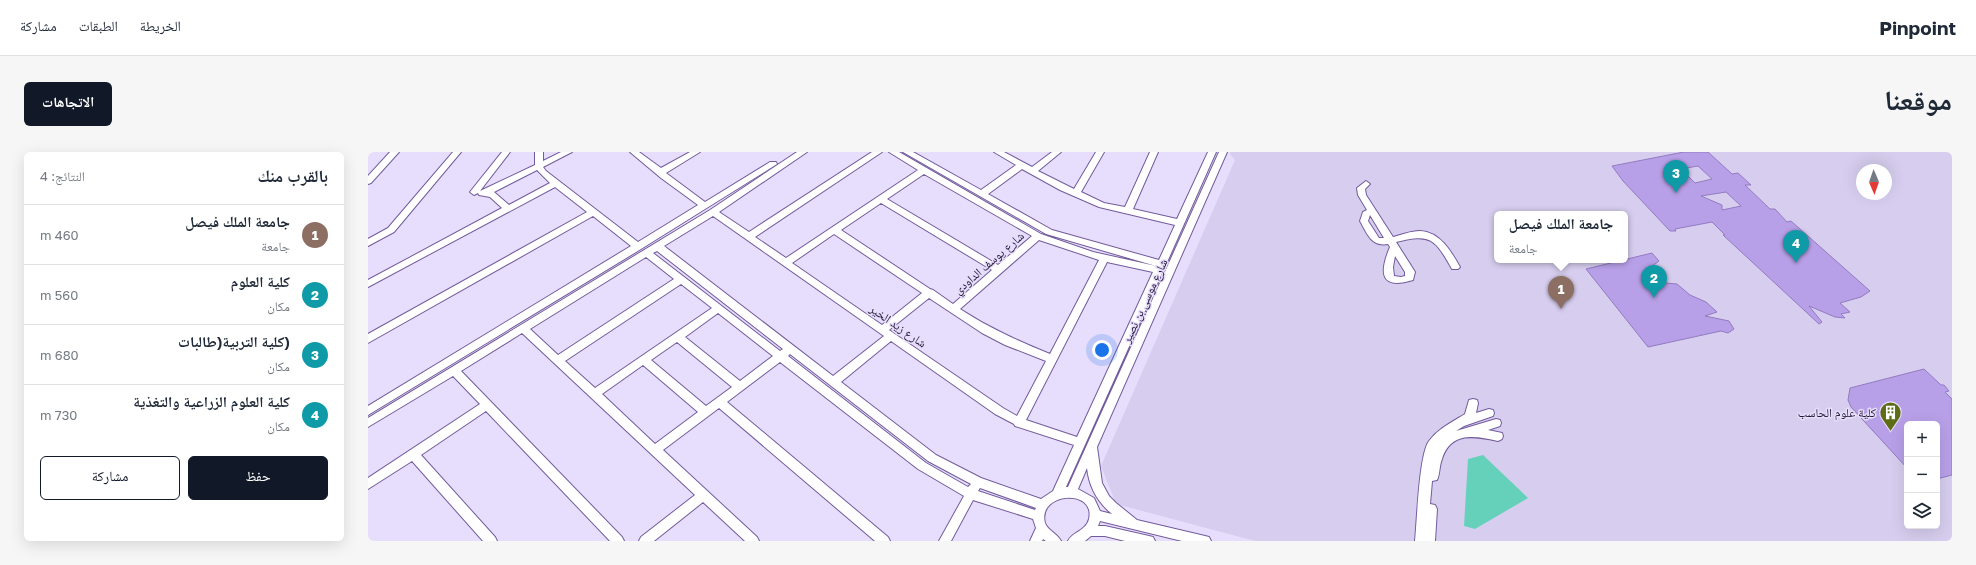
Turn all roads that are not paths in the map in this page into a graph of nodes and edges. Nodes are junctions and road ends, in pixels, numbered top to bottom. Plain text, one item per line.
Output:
1 (394, 152) edge
2 (457, 152) edge
3 (506, 152) edge
4 (539, 152) edge
5 (568, 152) edge
6 (634, 152) edge
7 (696, 152) edge
8 (792, 152) edge
9 (803, 152) edge
10 (878, 152) edge
11 (893, 152) edge
12 (907, 152) edge
13 (1057, 152) edge
14 (1100, 152) edge
15 (1154, 152) edge
16 (1212, 152) edge
17 (1223, 152) edge
18 (1001, 153) edge
19 (1022, 165) junction
20 (539, 167) junction
21 (924, 170) junction
22 (1032, 171) junction
23 (661, 172) junction
24 (368, 181) edge
25 (556, 183) junction
26 (1366, 184) dead end
27 (484, 193) junction
28 (1076, 193) junction
29 (982, 194) junction
30 (881, 199) junction
31 (993, 205) junction
32 (508, 209) junction
33 (709, 209) junction
34 (1128, 211) junction
35 (593, 212) junction
36 (1180, 223) junction
37 (834, 230) junction
38 (1038, 236) junction
39 (748, 237) junction
40 (368, 243) edge
41 (657, 246) junction
42 (642, 250) junction
43 (1104, 258) junction
44 (785, 262) junction
45 (1161, 267) junction
46 (1456, 267) dead end
47 (999, 270) junction
48 (681, 279) junction
49 (368, 284) edge
50 (930, 292) junction
51 (719, 308) junction
52 (955, 308) junction
53 (523, 328) junction
54 (887, 333) junction
55 (678, 337) junction
56 (368, 339) edge
57 (790, 349) junction
58 (781, 356) junction
59 (1052, 358) junction
60 (558, 360) junction
61 (644, 360) junction
62 (453, 370) junction
63 (833, 382) junction
64 (740, 387) junction
65 (594, 394) junction
66 (720, 402) junction
67 (1473, 403) dead end
68 (487, 405) junction
69 (368, 411) edge
70 (706, 412) junction
71 (1489, 413) dead end
72 (1496, 422) dead end
73 (368, 423) edge
74 (1019, 423) junction
75 (1465, 428) junction
76 (1498, 436) dead end
77 (1079, 442) junction
78 (1092, 447) junction
79 (655, 450) junction
80 (413, 454) junction
81 (977, 482) junction
82 (368, 484) edge
83 (1072, 492) junction
84 (703, 494) junction
85 (970, 494) junction
86 (1057, 494) junction
87 (1040, 510) junction
88 (1095, 515) junction
89 (1140, 526) junction
90 (1089, 531) junction
91 (1039, 535) edge
92 (750, 540) edge
93 (1052, 540) edge
94 (491, 541) edge
95 (618, 541) edge
96 (645, 541) edge
97 (884, 541) edge
98 (945, 541) edge
99 (1074, 541) edge
100 (1149, 541) edge
101 (1205, 541) edge
102 (1420, 541) edge
103 (1429, 541) edge

1 - 24 street
2 - 40 street
3 - 27 street
4 - 20 street
5 - 20 street
6 - 23 street, شارع زيد الخير
7 - 23 street
8 - 33 street
9 - 33 street
10 - 39 street
11 - 21 street
12 - 29 street
13 - 22 street
14 - 28 street
15 - 34 street
16 - 36 street, شارع موسى بن نصير
17 - 78 street, شارع موسى بن نصير
18 - 19 street
19 - 22 street
19 - 29 street
20 - 25 street
20 - 27 street
21 - 30 street
21 - 31 street
22 - 28 street
23 - 33 street, شارع زيد الخير
25 - 32 street
25 - 35 street
26 - 46 street
27 - 32 street
28 - 34 street
29 - 31 street
30 - 37 street
30 - 47 street
31 - 38 street
31 - 45 street
32 - 49 street
33 - 39 street, شارع زيد الخير
33 - 41 street
33 - 42 street
34 - 36 street
35 - 42 street
35 - 56 street
36 - 45 street, شارع موسى بن نصير
37 - 44 street
37 - 50 street
38 - 43 street
38 - 47 street, شارع يوسف الداودي
39 - 44 street, شارع زيد الخير
41 - 42 street
41 - 57 street
42 - 48 street
42 - 53 street
42 - 69 street
43 - 45 street
43 - 59 street
44 - 54 street, شارع زيد الخير
45 - 77 street, شارع موسى بن نصير
47 - 52 street, شارع يوسف الداودي
48 - 51 street
48 - 60 street
50 - 52 street
50 - 54 street
51 - 55 street
51 - 58 street
52 - 59 street
53 - 60 street
53 - 62 street
54 - 63 street
54 - 74 street, شارع زيد الخير
55 - 61 street
55 - 64 street
57 - 58 street
57 - 63 street
58 - 64 street
58 - 85 street
59 - 74 street
60 - 65 street
61 - 65 street
61 - 70 street
62 - 68 street
62 - 73 street
63 - 81 street
64 - 66 street
65 - 79 street
66 - 70 street
66 - 97 street
67 - 75 street
68 - 80 street
68 - 95 street
70 - 79 street
71 - 75 street
72 - 75 street
74 - 77 street, شارع زيد الخير
75 - 76 street
75 - 102 street
75 - 103 street
77 - 86 street, شارع موسى بن نصير
78 - 83 street, شارع موسى بن نصير
78 - 89 street
79 - 84 street
80 - 82 street
80 - 94 street
81 - 85 street
81 - 87 street
83 - 86 street
83 - 88 street
84 - 92 street
84 - 96 street
85 - 87 street
85 - 98 street
86 - 87 street
87 - 91 street
88 - 89 street
88 - 90 street
89 - 101 street
90 - 99 street
90 - 100 street
91 - 93 street

